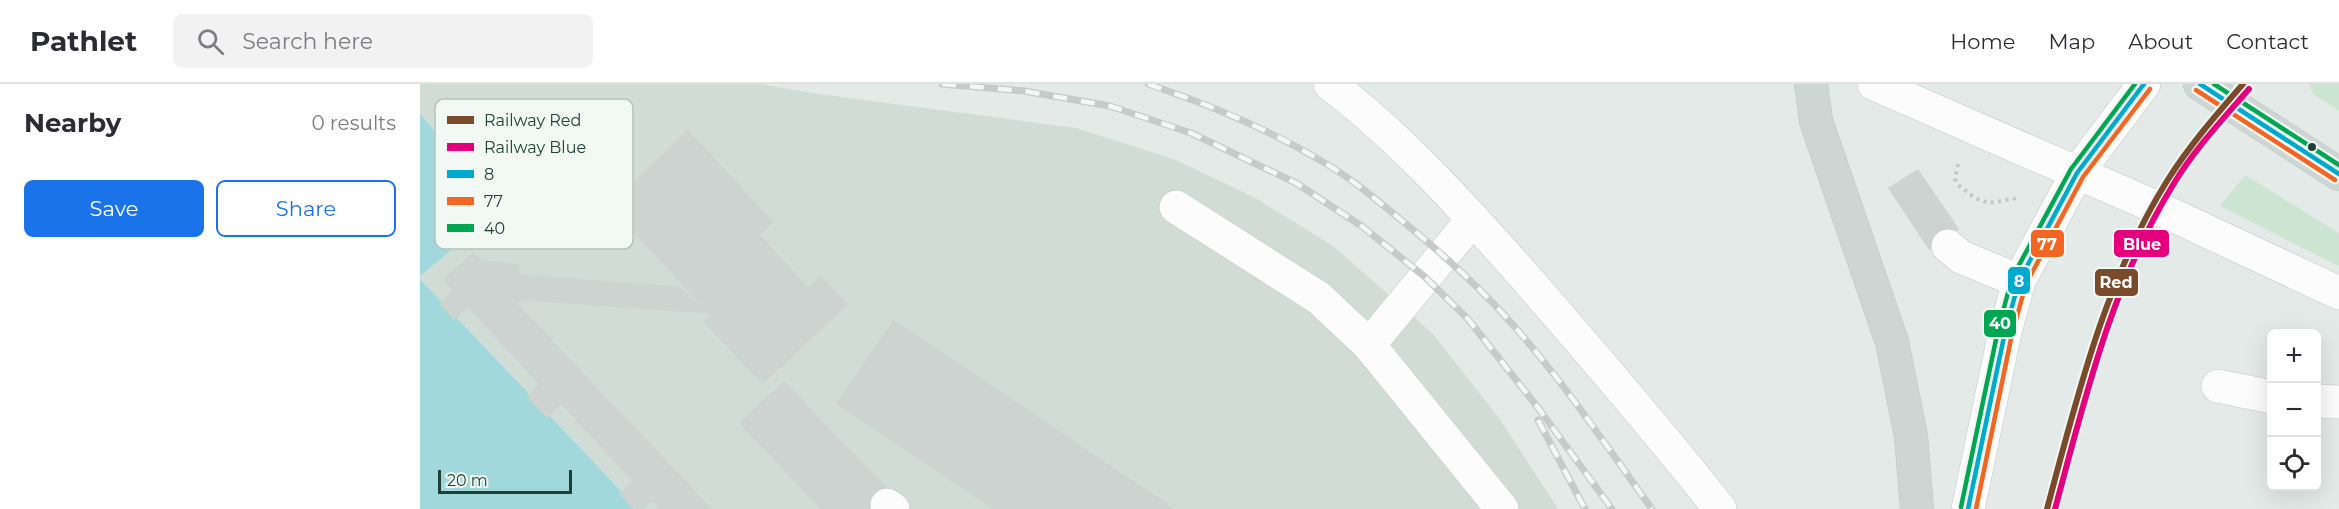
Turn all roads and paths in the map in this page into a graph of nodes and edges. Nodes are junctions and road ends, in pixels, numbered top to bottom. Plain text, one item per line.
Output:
1 (1330, 84) edge
2 (1810, 84) edge
3 (1874, 84) edge
4 (2144, 84) edge
5 (2200, 84) edge
6 (2077, 173) junction
7 (2339, 174) edge
8 (1176, 207) dead end
9 (1473, 219) junction
10 (1948, 246) dead end
11 (2019, 281) junction
12 (2339, 293) edge
13 (1369, 345) junction
14 (2218, 386) dead end
15 (2267, 397) edge
16 (2321, 401) edge
17 (2339, 402) edge
18 (1502, 509) edge
19 (1720, 509) edge
20 (1917, 509) edge
21 (1968, 509) edge

1 - 9 street
2 - 20 main road
3 - 6 street
4 - 6 street
5 - 7 main road
6 - 11 street
6 - 12 street
8 - 13 street
9 - 13 street
9 - 19 street
10 - 11 street
11 - 21 street
13 - 18 street
14 - 15 street
16 - 17 street

